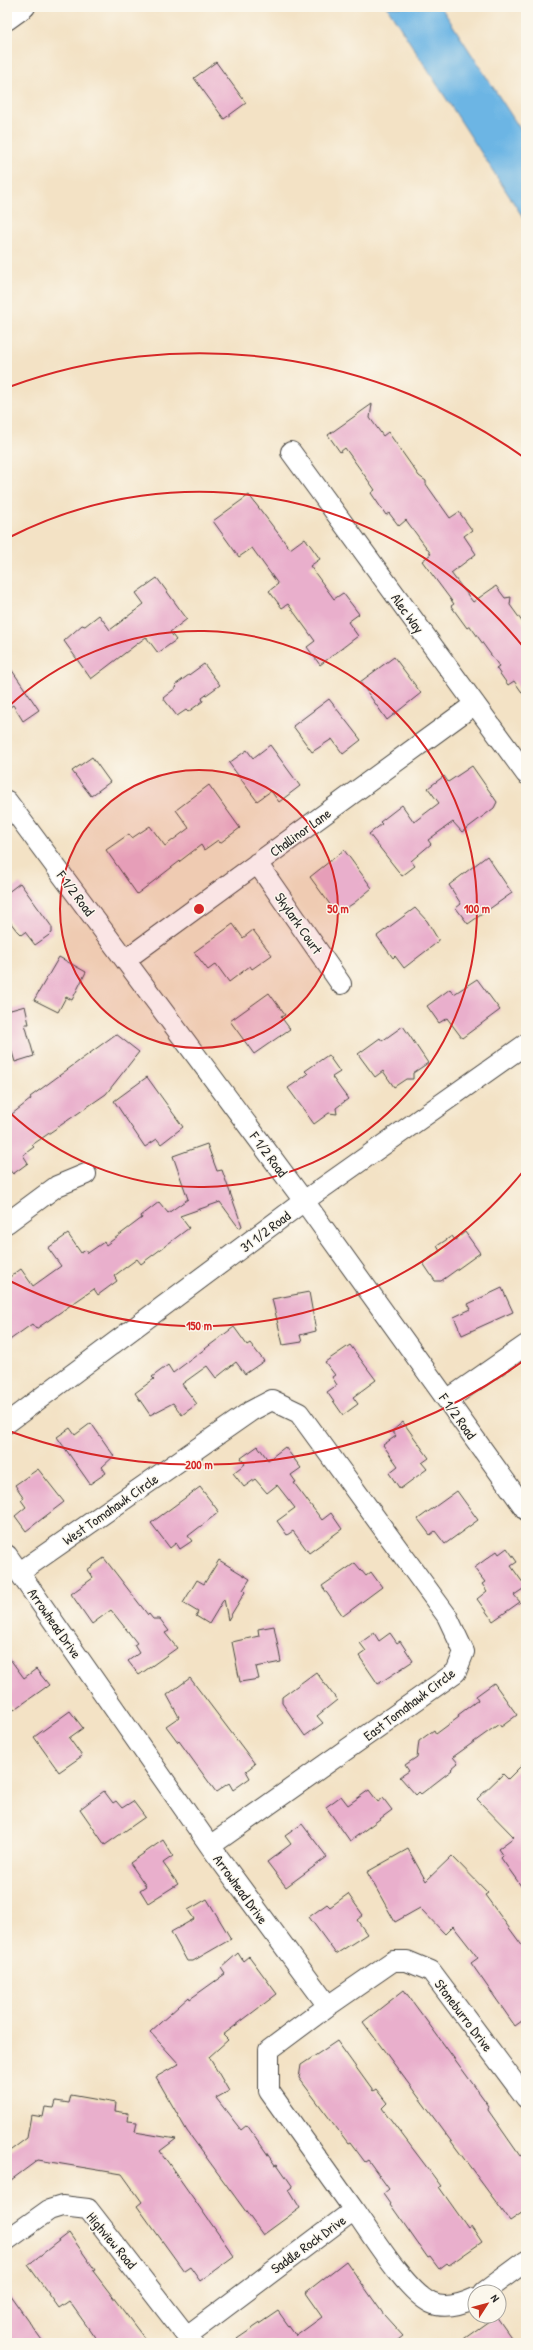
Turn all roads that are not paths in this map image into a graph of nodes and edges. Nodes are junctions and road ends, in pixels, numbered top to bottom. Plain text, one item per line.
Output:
1 (25, 7) edge
2 (7, 20) edge
3 (291, 452) dead end
4 (475, 704) junction
5 (526, 774) edge
6 (7, 800) edge
7 (257, 863) junction
8 (125, 960) junction
9 (341, 984) dead end
10 (526, 1044) edge
11 (86, 1174) dead end
12 (304, 1201) junction
13 (7, 1223) edge
14 (526, 1345) edge
15 (447, 1400) junction
16 (7, 1423) edge
17 (526, 1510) edge
18 (372, 1514) joint
19 (7, 1555) edge
20 (20, 1572) junction
21 (210, 1846) junction
22 (328, 2006) junction
23 (526, 2098) edge
24 (354, 2210) junction
25 (7, 2240) edge
26 (526, 2261) edge
27 (495, 2284) edge
28 (467, 2301) edge
29 (190, 2339) edge

1 - 2 street
3 - 4 street, Alec Way
4 - 5 street, Alec Way
4 - 7 street, Challinor Lane
6 - 8 street, F 1/2 Road
7 - 8 street, Challinor Lane
7 - 9 street, Skylark Court
8 - 12 street, F 1/2 Road
10 - 12 street, 31 1/2 Road
11 - 13 street
12 - 15 street, F 1/2 Road
12 - 16 street, 31 1/2 Road
14 - 15 street
15 - 17 street, F 1/2 Road
18 - 20 street, West Tomahawk Circle
18 - 21 street, East Tomahawk Circle
19 - 20 street, Arrowhead Drive
20 - 21 street, Arrowhead Drive
21 - 22 street, Arrowhead Drive
22 - 23 street, Stoneburro Drive
22 - 24 street
24 - 28 street, Saddle Rock Drive
24 - 29 street, Saddle Rock Drive
25 - 29 street, Highview Road
26 - 27 street

